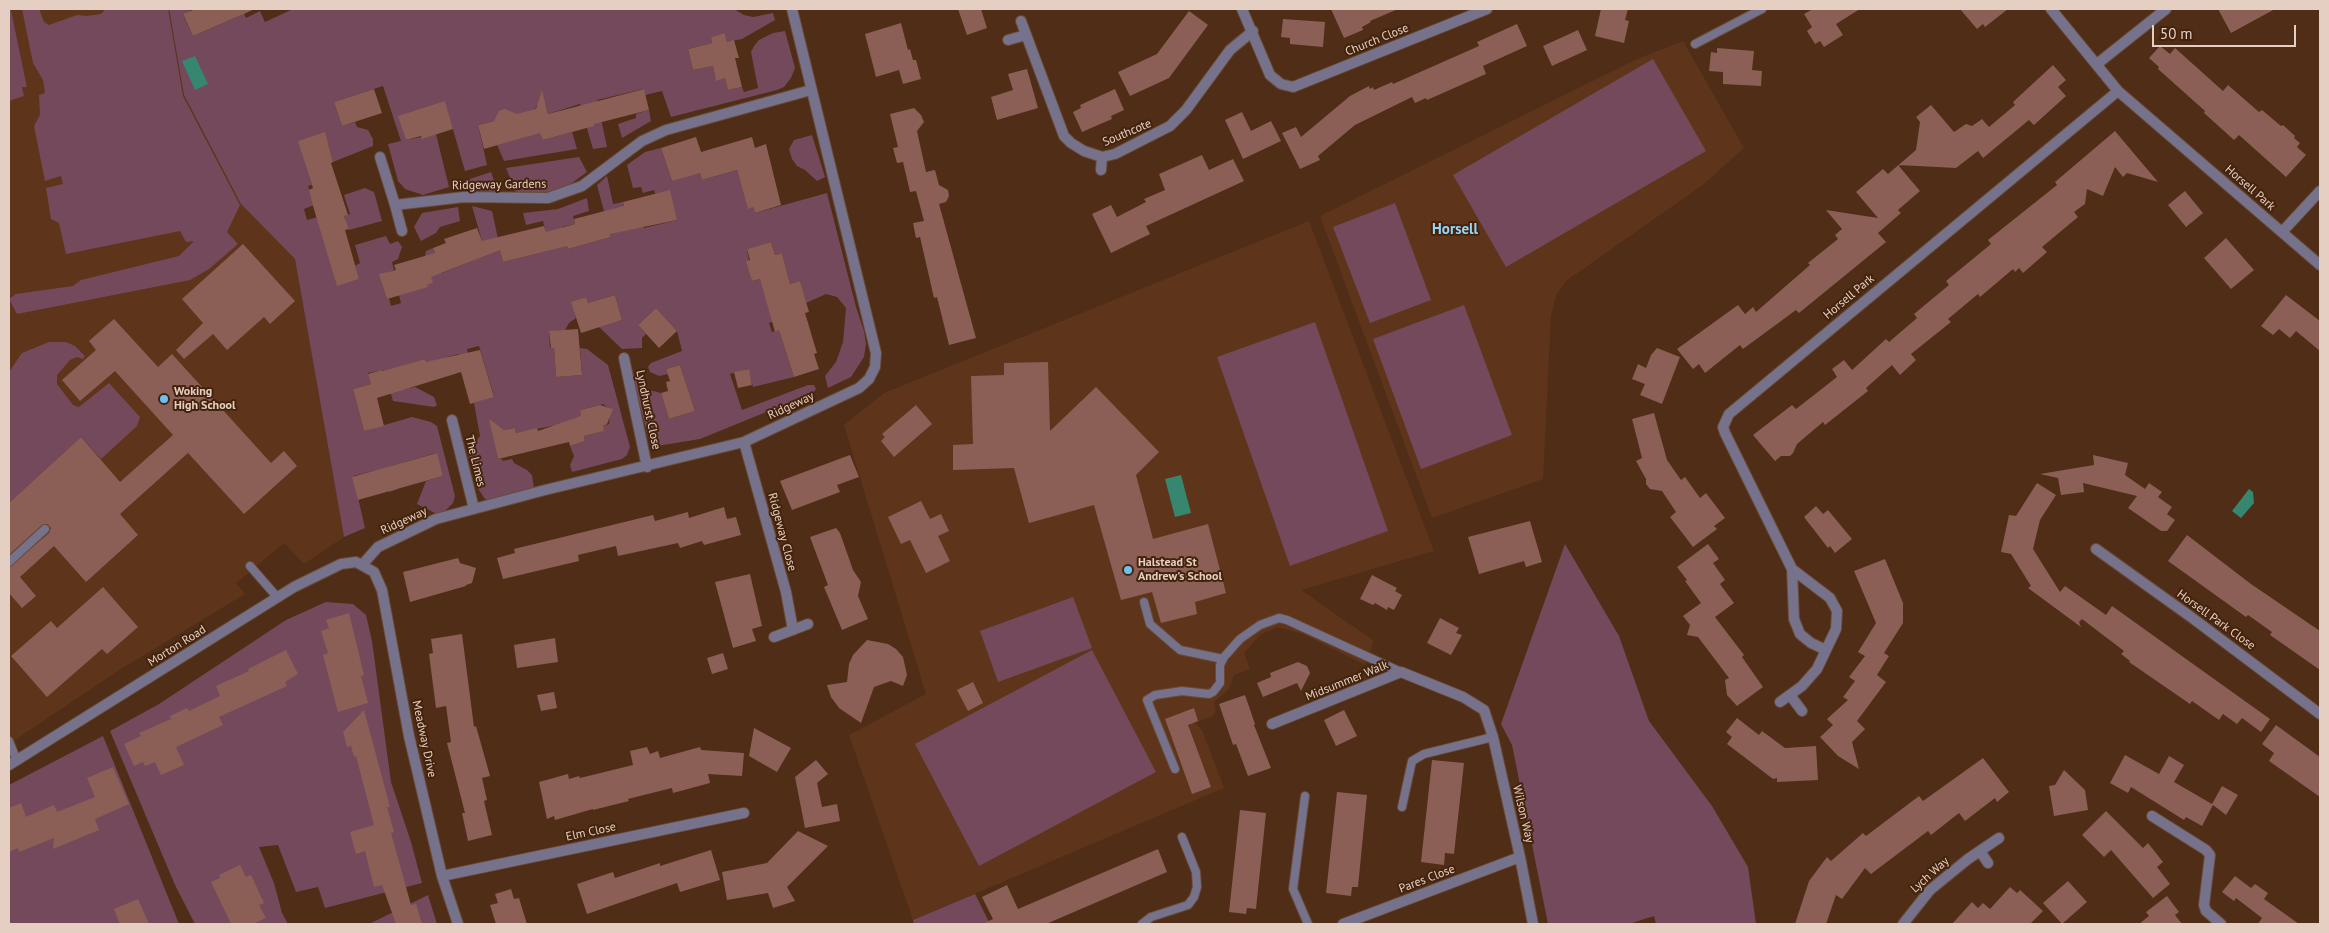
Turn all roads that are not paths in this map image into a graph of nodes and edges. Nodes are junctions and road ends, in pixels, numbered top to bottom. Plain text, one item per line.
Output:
1 (792, 9) edge
2 (1242, 9) edge
3 (1487, 9) edge
4 (1762, 9) edge
5 (2051, 9) edge
6 (2166, 9) edge
7 (1022, 22) dead end
8 (1252, 31) junction
9 (1026, 35) junction
10 (1008, 40) dead end
11 (1696, 44) dead end
12 (2098, 64) junction
13 (811, 90) junction
14 (2118, 91) junction
15 (1102, 156) junction
16 (380, 157) dead end
17 (1101, 170) dead end
18 (2320, 191) edge
19 (395, 205) junction
20 (402, 231) dead end
21 (2282, 232) junction
22 (2320, 265) edge
23 (624, 358) dead end
24 (452, 420) dead end
25 (744, 442) junction
26 (648, 467) junction
27 (474, 509) junction
28 (45, 529) dead end
29 (2096, 549) dead end
30 (9, 562) edge
31 (362, 565) junction
32 (250, 566) dead end
33 (1792, 569) junction
34 (277, 597) junction
35 (1144, 602) dead end
36 (808, 624) dead end
37 (793, 630) junction
38 (774, 637) dead end
39 (1826, 650) junction
40 (1223, 659) junction
41 (1401, 672) junction
42 (1790, 694) junction
43 (1780, 702) dead end
44 (1484, 710) joint
45 (1802, 711) dead end
46 (2320, 714) edge
47 (1272, 724) dead end
48 (1493, 737) junction
49 (9, 741) edge
50 (13, 763) edge
51 (1175, 769) dead end
52 (1304, 796) dead end
53 (1402, 807) dead end
54 (744, 813) dead end
55 (2152, 816) dead end
56 (1182, 837) dead end
57 (1999, 838) dead end
58 (1980, 851) junction
59 (1520, 857) junction
60 (1988, 863) dead end
61 (442, 876) junction
62 (458, 924) edge
63 (1142, 924) edge
64 (1308, 924) edge
65 (1343, 924) edge
66 (1533, 924) edge
67 (1903, 924) edge
68 (2221, 924) edge

1 - 13 street, Ridgeway
2 - 8 street
3 - 8 street, Church Close
4 - 11 lane
5 - 12 street, Horsell Park
6 - 12 street
7 - 9 street, Southcote
8 - 15 street, Southcote
9 - 10 street
9 - 15 street, Southcote
12 - 14 street, Horsell Park
13 - 19 street, Ridgeway Gardens
13 - 25 street, Ridgeway
14 - 21 street, Horsell Park
14 - 33 street, Horsell Park
15 - 17 street
16 - 19 street
18 - 21 street
19 - 20 street
21 - 22 street, Horsell Park
23 - 26 street, Lyndhurst Close
24 - 27 street, The Limes
25 - 26 street, Ridgeway
25 - 37 street, Ridgeway Close
26 - 27 street, Ridgeway
27 - 31 street, Ridgeway
28 - 30 lane
29 - 46 street, Horsell Park Close
31 - 34 street, Morton Road
31 - 61 street, Meadway Drive
32 - 34 lane
33 - 39 street, Horsell Park
33 - 39 street, Horsell Park
34 - 50 street, Morton Road
35 - 40 lane
36 - 37 street
37 - 38 street
39 - 42 street, Horsell Park
40 - 41 lane
40 - 51 lane
41 - 44 street, Midsummer Walk
41 - 47 street, Midsummer Walk
42 - 43 street, Horsell Park
42 - 45 street
44 - 48 street, Wilson Way
48 - 53 lane
48 - 59 street, Wilson Way
49 - 50 lane
52 - 64 lane
54 - 61 street, Elm Close
55 - 68 street
56 - 63 lane
57 - 58 street, Lych Way
58 - 60 street
58 - 67 street, Lych Way
59 - 65 street, Pares Close
59 - 66 street, Wilson Way
61 - 62 street, Meadway Drive

